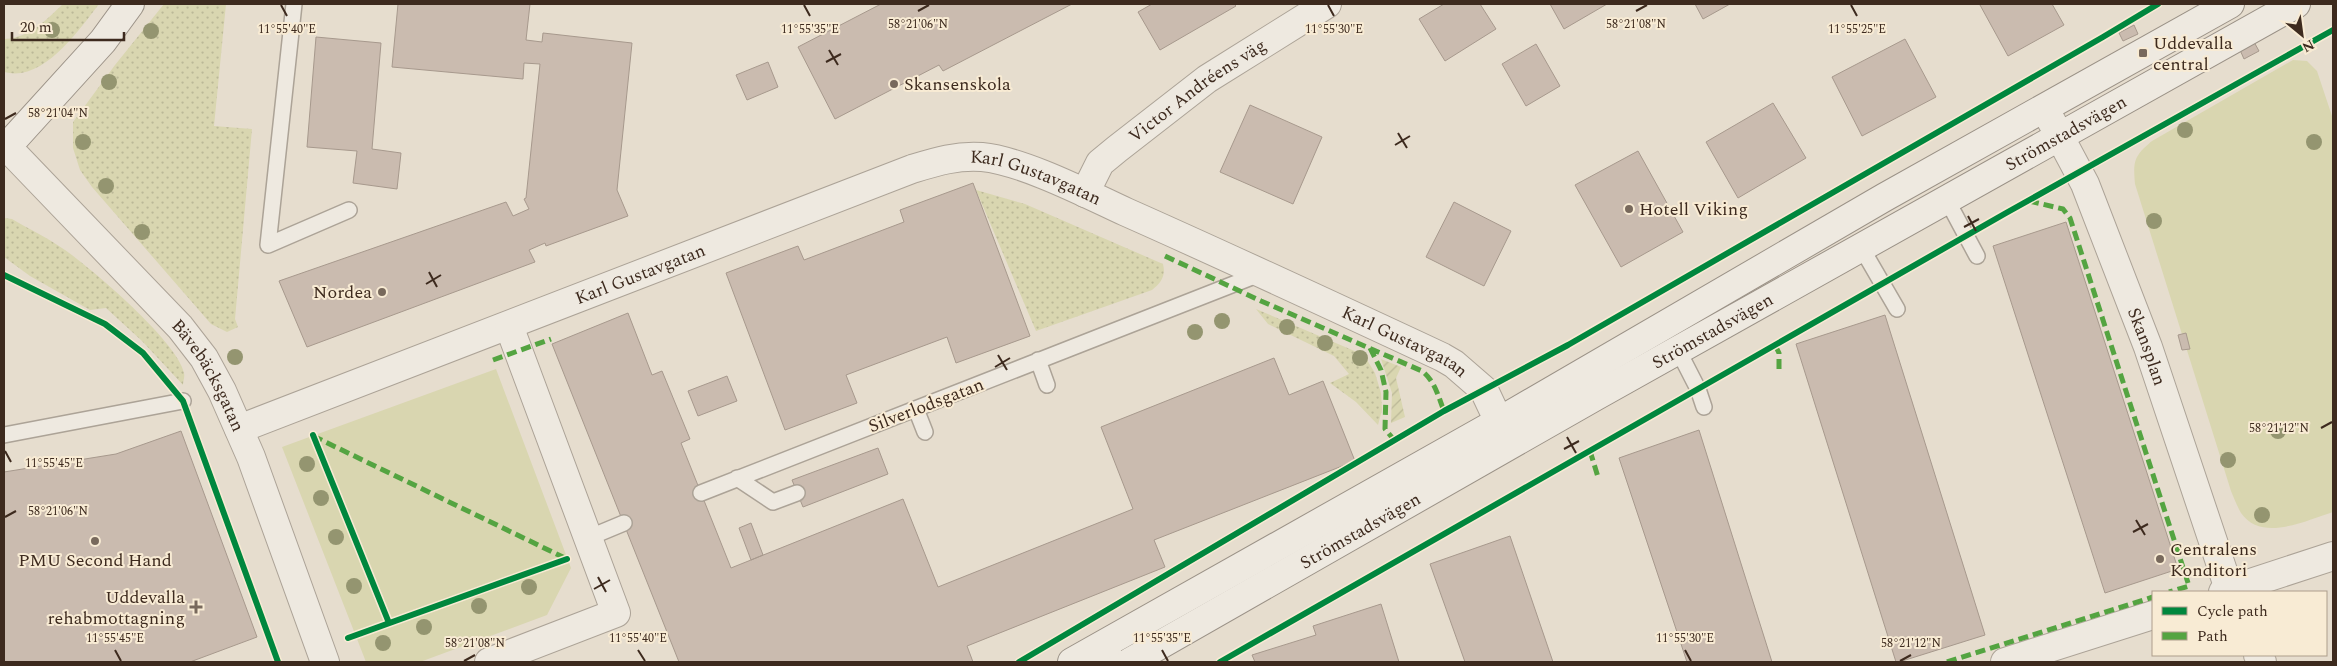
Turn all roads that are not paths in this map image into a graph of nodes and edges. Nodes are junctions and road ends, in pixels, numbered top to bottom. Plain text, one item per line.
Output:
1 (130, 4) edge
2 (294, 4) edge
3 (1327, 4) edge
4 (2230, 4) edge
5 (2296, 4) edge
6 (2045, 109) junction
7 (2060, 136) junction
8 (5, 147) edge
9 (1084, 193) junction
10 (1947, 200) junction
11 (349, 210) dead end
12 (1861, 247) junction
13 (1977, 256) dead end
14 (1262, 273) junction
15 (1897, 309) dead end
16 (510, 326) junction
17 (1678, 350) junction
18 (1038, 360) junction
19 (1047, 384) dead end
20 (183, 401) dead end
21 (1704, 407) dead end
22 (916, 409) junction
23 (239, 429) junction
24 (925, 432) dead end
25 (1504, 433) junction
26 (4, 435) edge
27 (737, 478) junction
28 (701, 493) dead end
29 (797, 493) dead end
30 (624, 523) dead end
31 (588, 538) junction
32 (2333, 556) edge
33 (2228, 591) edge
34 (2231, 591) edge
35 (2152, 615) edge
36 (1107, 654) edge
37 (325, 662) edge
38 (488, 662) edge
39 (1072, 662) edge
40 (1130, 662) edge
41 (2005, 662) edge

1 - 8 street
2 - 11 lane
3 - 9 street, Victor Andréens väg
4 - 6 street, Strömstadsvägen
5 - 7 street, Strömstadsvägen
6 - 7 street, Skansplan
6 - 25 street, Strömstadsvägen
7 - 10 street, Strömstadsvägen
7 - 33 street, Skansplan
8 - 23 street, Bävebäcksgatan
9 - 14 street, Karl Gustavgatan
9 - 16 street, Karl Gustavgatan
10 - 12 street, Strömstadsvägen
10 - 13 lane
12 - 15 lane
12 - 17 street, Strömstadsvägen
14 - 18 lane, Silverlodsgatan
14 - 25 street, Karl Gustavgatan
16 - 23 street, Karl Gustavgatan
16 - 31 street
17 - 21 lane
17 - 25 street, Strömstadsvägen
18 - 19 lane
18 - 22 lane, Silverlodsgatan
20 - 26 lane
22 - 24 lane
22 - 27 lane, Silverlodsgatan
23 - 37 street, Bävebäcksgatan
25 - 36 street, Strömstadsvägen
25 - 40 street, Strömstadsvägen
27 - 28 lane, Silverlodsgatan
27 - 29 lane
30 - 31 lane
31 - 38 street
32 - 34 street
35 - 41 street
36 - 39 street, Strömstadsvägen

